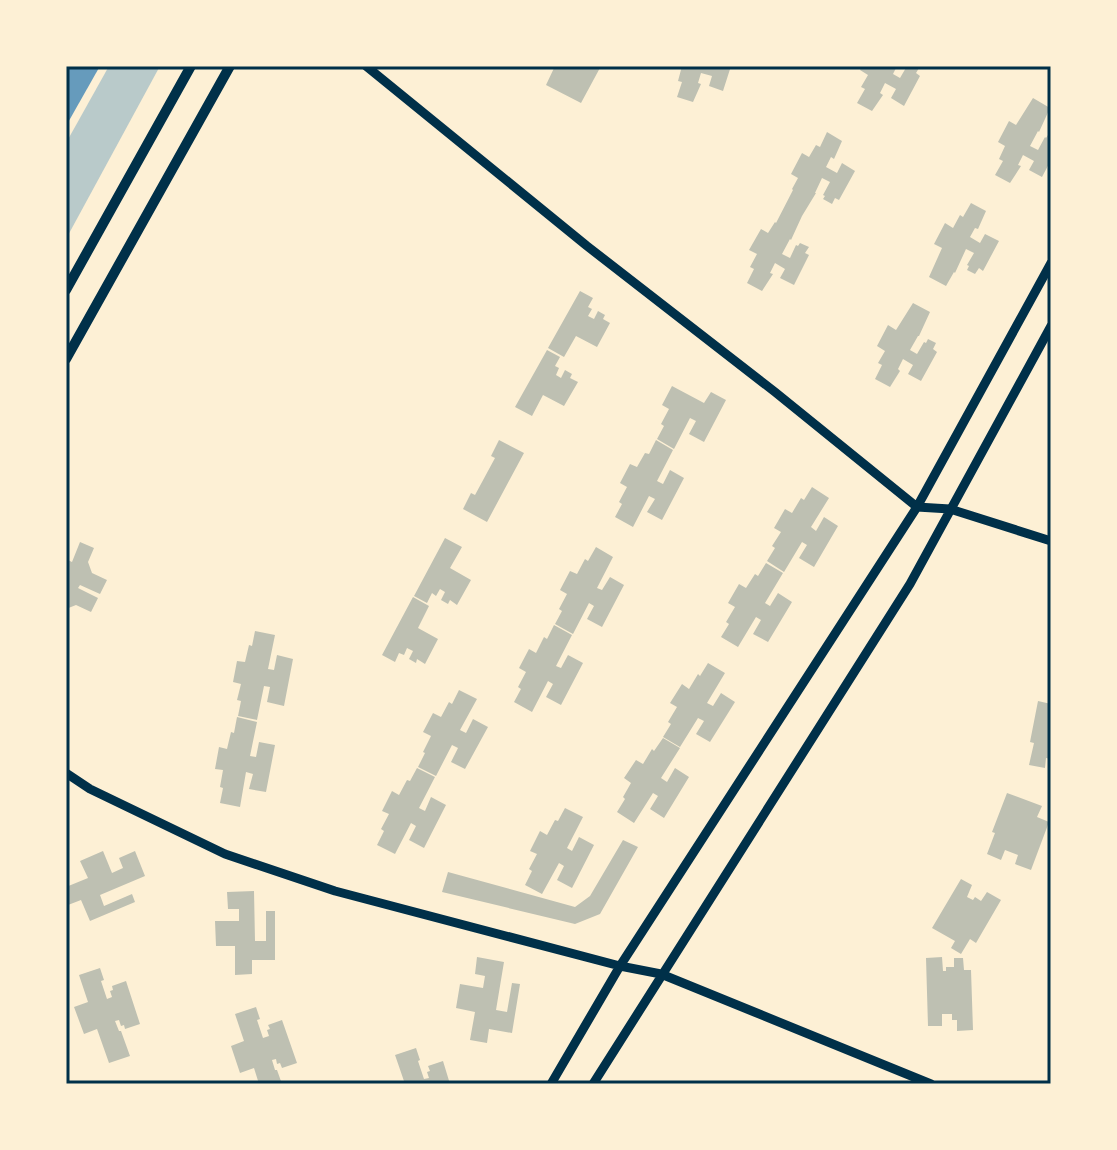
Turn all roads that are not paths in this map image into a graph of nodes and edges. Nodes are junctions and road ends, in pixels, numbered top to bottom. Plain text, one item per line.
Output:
1 (191, 66) edge
2 (230, 66) edge
3 (366, 66) edge
4 (1051, 263) edge
5 (66, 290) edge
6 (1051, 326) edge
7 (66, 359) edge
8 (917, 507) junction
9 (950, 509) junction
10 (1051, 541) edge
11 (66, 773) edge
12 (620, 966) junction
13 (661, 974) junction
14 (551, 1084) edge
15 (593, 1084) edge
16 (931, 1084) edge

1 - 5 main road
2 - 7 main road
3 - 8 street
4 - 8 street
6 - 9 street
8 - 9 street
8 - 12 street
9 - 10 street
9 - 13 street
11 - 12 street
12 - 13 street
12 - 14 street
13 - 15 street
13 - 16 street

